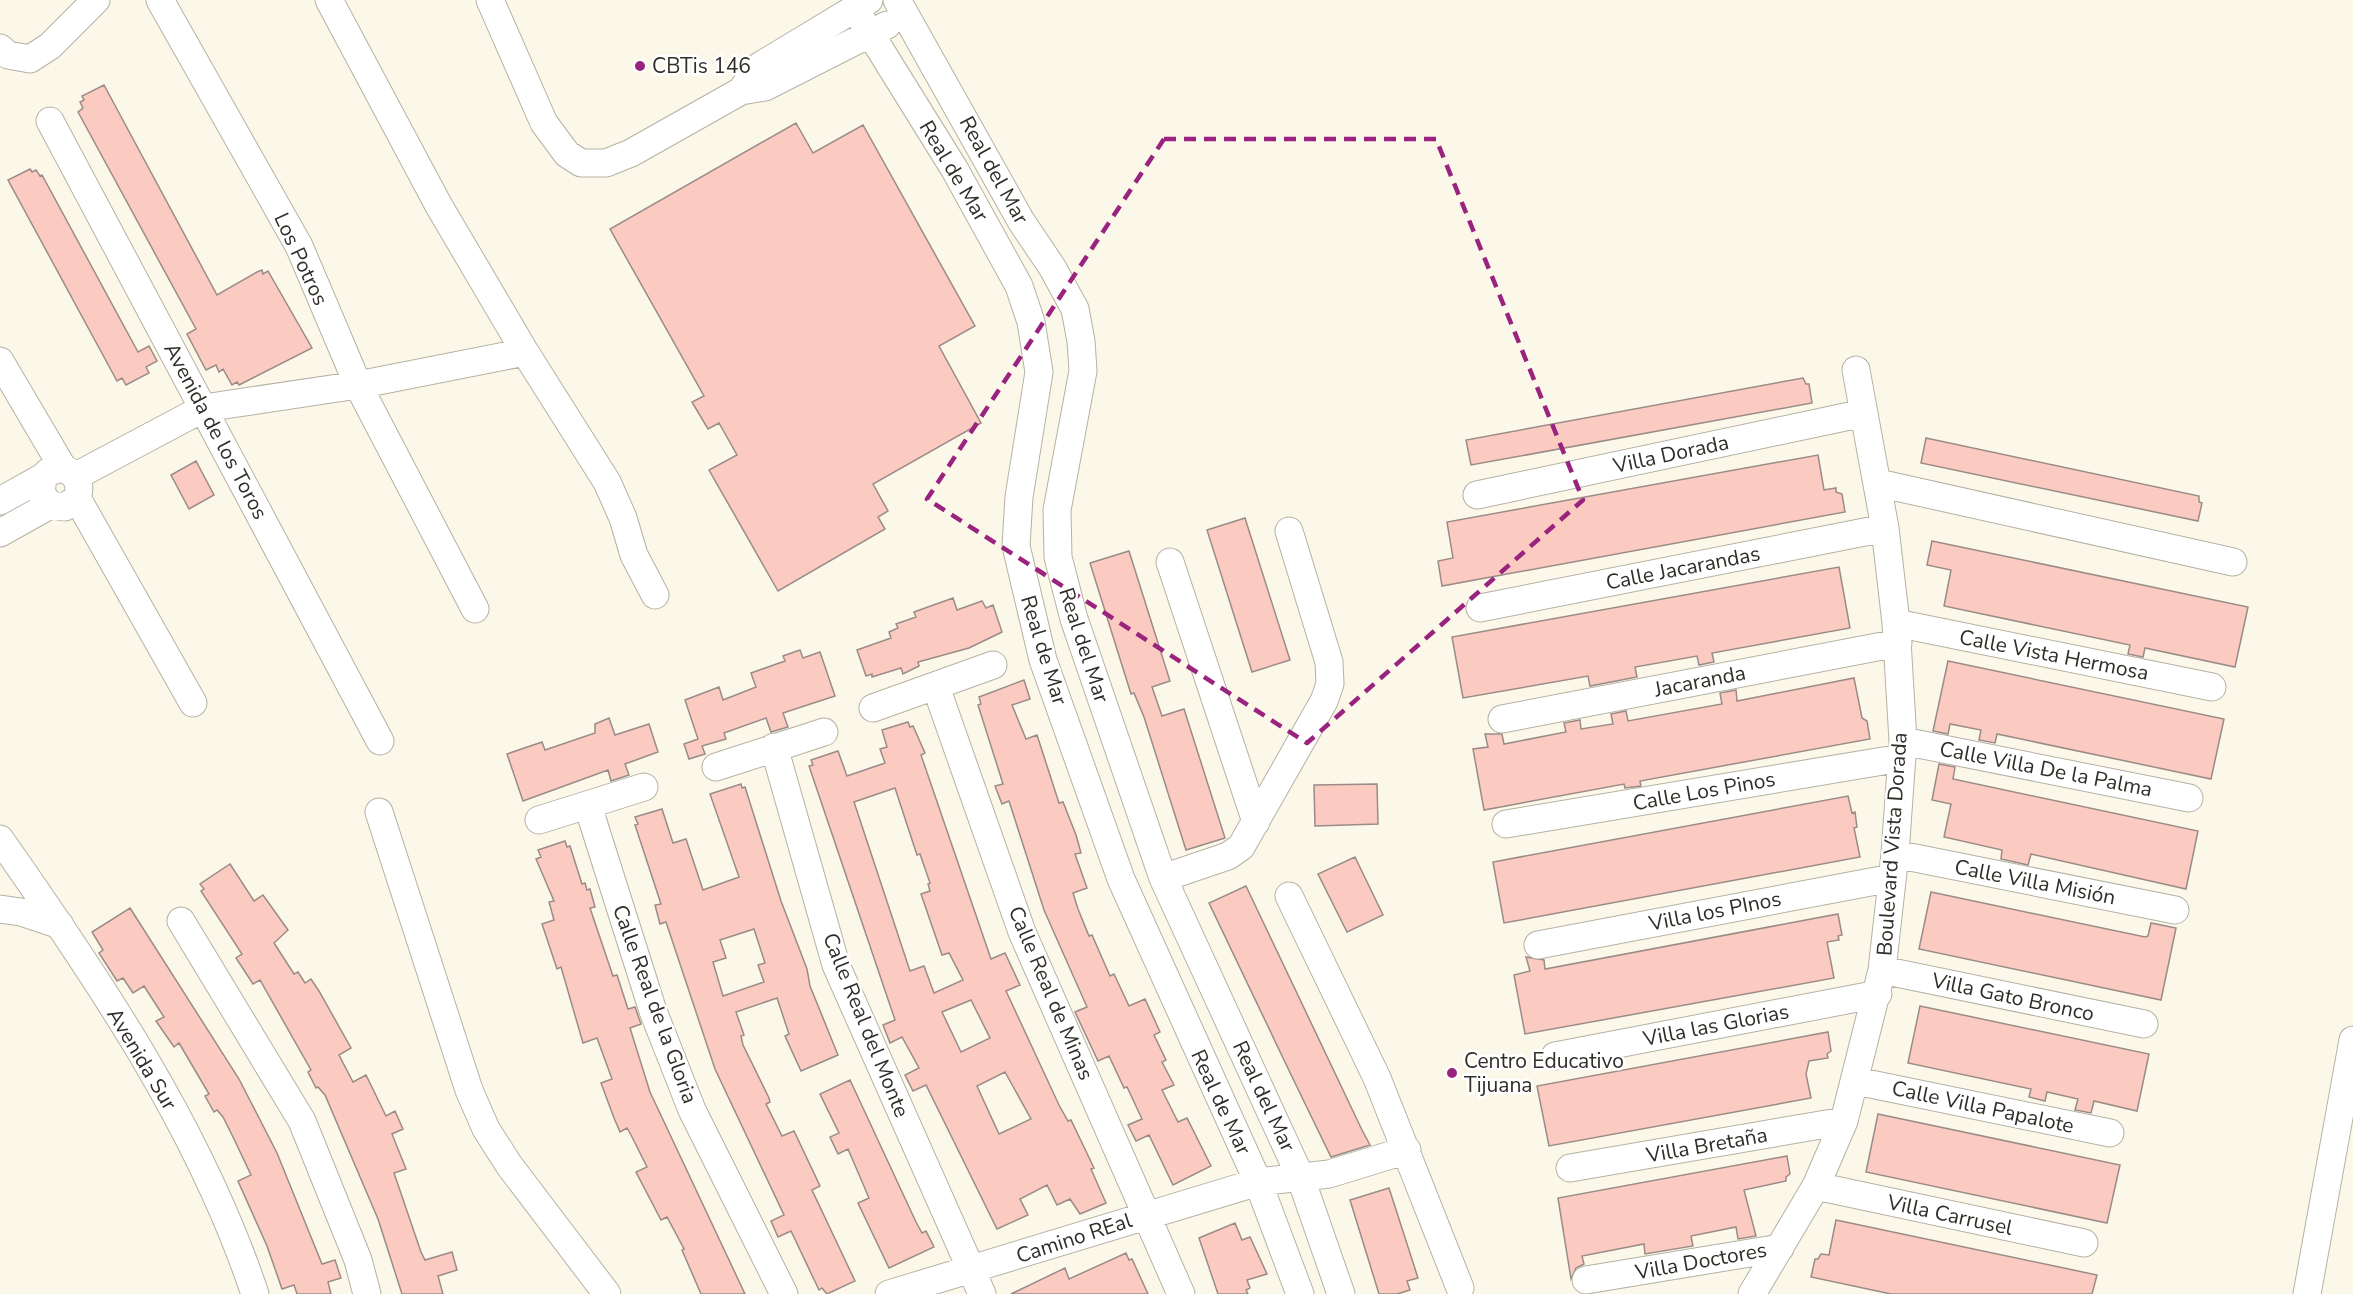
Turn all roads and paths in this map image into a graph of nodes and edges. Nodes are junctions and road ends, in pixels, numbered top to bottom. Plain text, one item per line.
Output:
1 (96, 0) edge
2 (160, 0) edge
3 (329, 0) edge
4 (490, 0) edge
5 (862, 4) edge
6 (901, 7) edge
7 (872, 34) junction
8 (0, 48) edge
9 (741, 91) junction
10 (50, 121) dead end
11 (525, 352) junction
12 (0, 361) edge
13 (1856, 370) dead end
14 (358, 385) junction
15 (204, 408) junction
16 (1864, 413) junction
17 (65, 480) junction
18 (1878, 483) junction
19 (1477, 495) dead end
20 (0, 501) edge
21 (1885, 528) junction
22 (1289, 531) dead end
23 (0, 533) edge
24 (1170, 562) dead end
25 (2233, 562) dead end
26 (655, 595) dead end
27 (1480, 608) dead end
28 (476, 609) dead end
29 (1897, 633) junction
30 (993, 665) dead end
31 (936, 687) junction
32 (2212, 687) dead end
33 (193, 703) dead end
34 (873, 708) dead end
35 (1502, 719) dead end
36 (824, 732) dead end
37 (380, 741) dead end
38 (774, 747) junction
39 (1902, 749) junction
40 (716, 768) dead end
41 (644, 787) dead end
42 (2188, 798) dead end
43 (588, 806) junction
44 (379, 812) dead end
45 (539, 820) dead end
46 (1256, 822) junction
47 (1506, 824) dead end
48 (0, 839) edge
49 (1894, 866) junction
50 (1163, 878) junction
51 (1289, 896) dead end
52 (0, 909) edge
53 (2175, 910) dead end
54 (181, 921) dead end
55 (60, 925) junction
56 (1538, 945) dead end
57 (1880, 982) junction
58 (2144, 1024) dead end
59 (2352, 1050) edge
60 (1555, 1056) dead end
61 (1856, 1081) junction
62 (2349, 1081) edge
63 (1844, 1121) junction
64 (2110, 1133) dead end
65 (1407, 1150) junction
66 (1570, 1168) dead end
67 (1300, 1176) junction
68 (1258, 1182) junction
69 (1816, 1186) junction
70 (1146, 1214) junction
71 (2084, 1243) dead end
72 (1780, 1248) junction
73 (1586, 1280) dead end
74 (977, 1282) edge
75 (1460, 1288) dead end
76 (1758, 1293) edge
77 (255, 1294) edge
78 (367, 1294) edge
79 (607, 1294) edge
80 (784, 1294) edge
81 (890, 1294) edge
82 (1181, 1294) edge
83 (1300, 1294) edge
84 (1341, 1294) edge
85 (2307, 1294) edge

1 - 8 street
2 - 14 street, Los Potros
3 - 11 street
4 - 9 street
5 - 7 street, Real de Mar
5 - 9 street
6 - 7 street
6 - 50 street, Real del Mar
7 - 9 street
7 - 68 street, Real de Mar
10 - 15 street, Avenida de los Toros
11 - 14 street
11 - 26 street
12 - 17 street
13 - 16 street, Boulevard Vista Dorada
14 - 15 street
14 - 28 street, Los Potros
15 - 17 street
15 - 37 street, Avenida de los Toros
16 - 18 street, Boulevard Vista Dorada
16 - 19 street, Villa Dorada
17 - 20 street
17 - 23 street
17 - 33 street
18 - 21 street, Boulevard Vista Dorada
18 - 25 street
21 - 27 street, Calle Jacarandas
21 - 29 street, Boulevard Vista Dorada
22 - 46 street
24 - 46 street
29 - 32 street, Calle Vista Hermosa
29 - 35 street, Jacaranda
29 - 39 street, Boulevard Vista Dorada
30 - 31 street
31 - 34 street
31 - 70 street, Calle Real de Minas
36 - 38 street
38 - 40 street
38 - 74 street, Calle Real del Monte
39 - 42 street, Calle Villa De la Palma
39 - 47 street, Calle Los Pinos
39 - 49 street, Boulevard Vista Dorada
41 - 43 street
43 - 45 street
43 - 80 street, Calle Real de la Gloria
44 - 79 street
46 - 50 street
48 - 55 street, Avenida Sur
49 - 53 street, Calle Villa Misión
49 - 56 street, Villa los PInos
49 - 57 street, Boulevard Vista Dorada
50 - 67 street, Real del Mar
51 - 65 street
52 - 55 street
54 - 78 street
55 - 77 street, Avenida Sur
57 - 58 street, Villa Gato Bronco
57 - 60 street, Villa las Glorias
57 - 61 street, Boulevard Vista Dorada
59 - 62 street
61 - 63 street, Boulevard Vista Dorada
61 - 64 street, Calle Villa Papalote
62 - 85 street
63 - 66 street, Villa Bretaña
63 - 69 street, Boulevard Vista Dorada
65 - 67 street, Camino REal
65 - 75 street
67 - 68 street, Camino REal
67 - 84 street, Real del Mar
68 - 70 street, Camino REal
68 - 83 street, Real de Mar
69 - 71 street, Villa Carrusel
69 - 72 street, Boulevard Vista Dorada
70 - 74 street, Camino REal
70 - 82 street, Calle Real de Minas
72 - 73 street, Villa Doctores
72 - 76 street, Boulevard Vista Dorada
74 - 81 street, Camino REal

